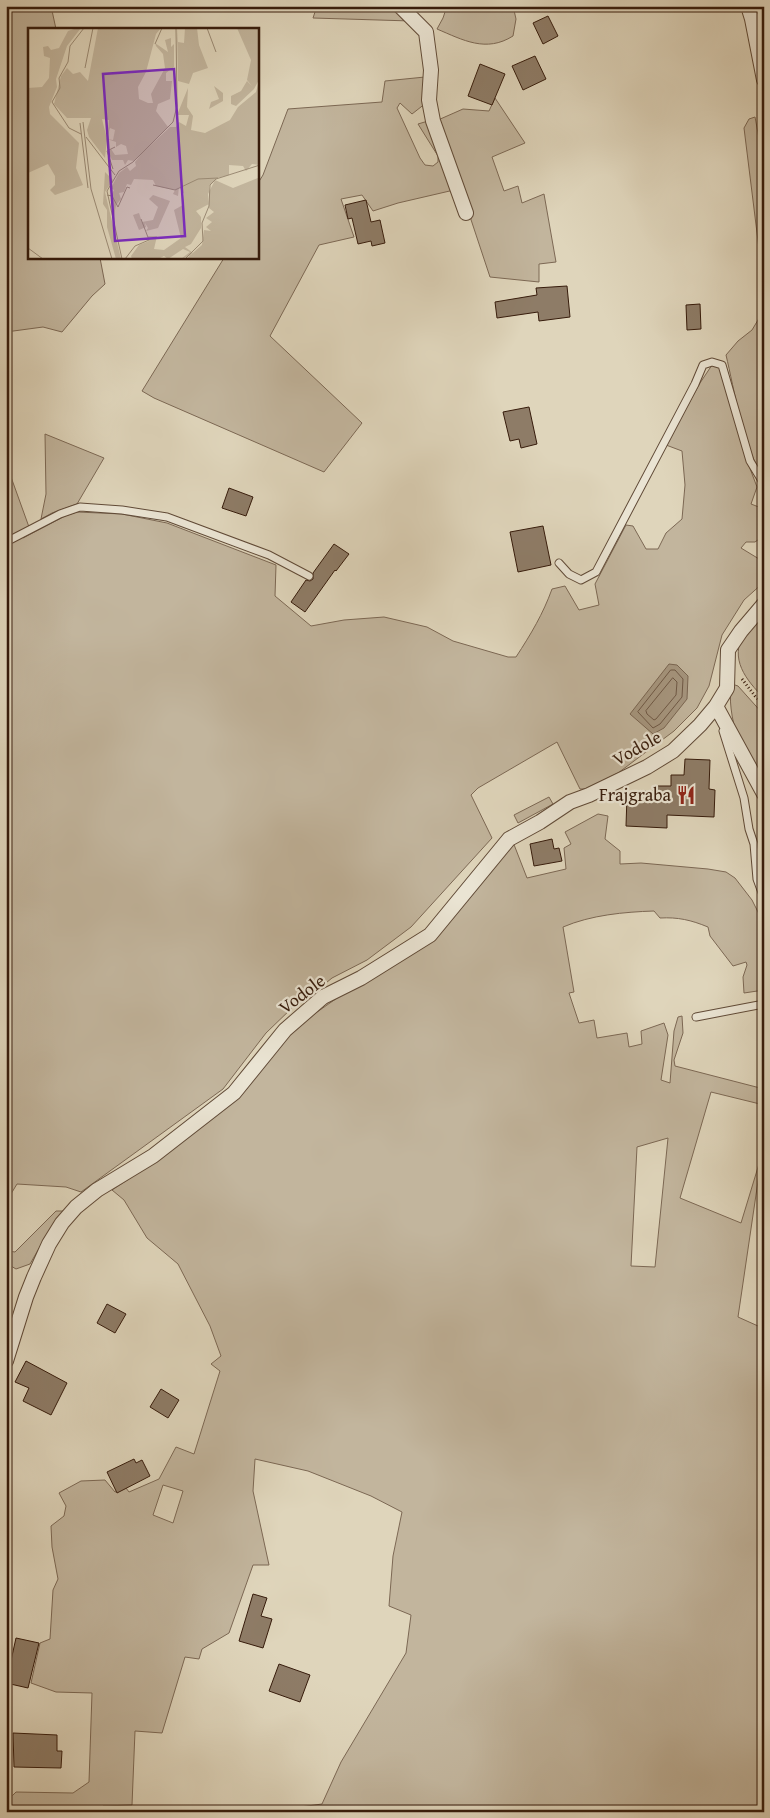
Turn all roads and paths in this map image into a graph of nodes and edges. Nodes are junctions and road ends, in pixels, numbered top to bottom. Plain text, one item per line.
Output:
1 (400, 6) edge
2 (748, 6) edge
3 (764, 80) edge
4 (466, 213) dead end
5 (764, 484) edge
6 (6, 542) edge
7 (559, 563) dead end
8 (309, 576) dead end
9 (764, 604) edge
10 (728, 661) junction
11 (764, 705) edge
12 (716, 706) junction
13 (658, 791) dead end
14 (627, 792) dead end
15 (764, 794) edge
16 (764, 898) edge
17 (764, 1004) edge
18 (696, 1017) dead end
19 (6, 1361) edge

1 - 4 street
2 - 3 street
5 - 7 lane
6 - 8 lane
9 - 10 street, Vodole
10 - 11 path
10 - 12 street, Vodole
12 - 15 street
12 - 16 lane
12 - 19 street, Vodole
13 - 14 path
17 - 18 lane

